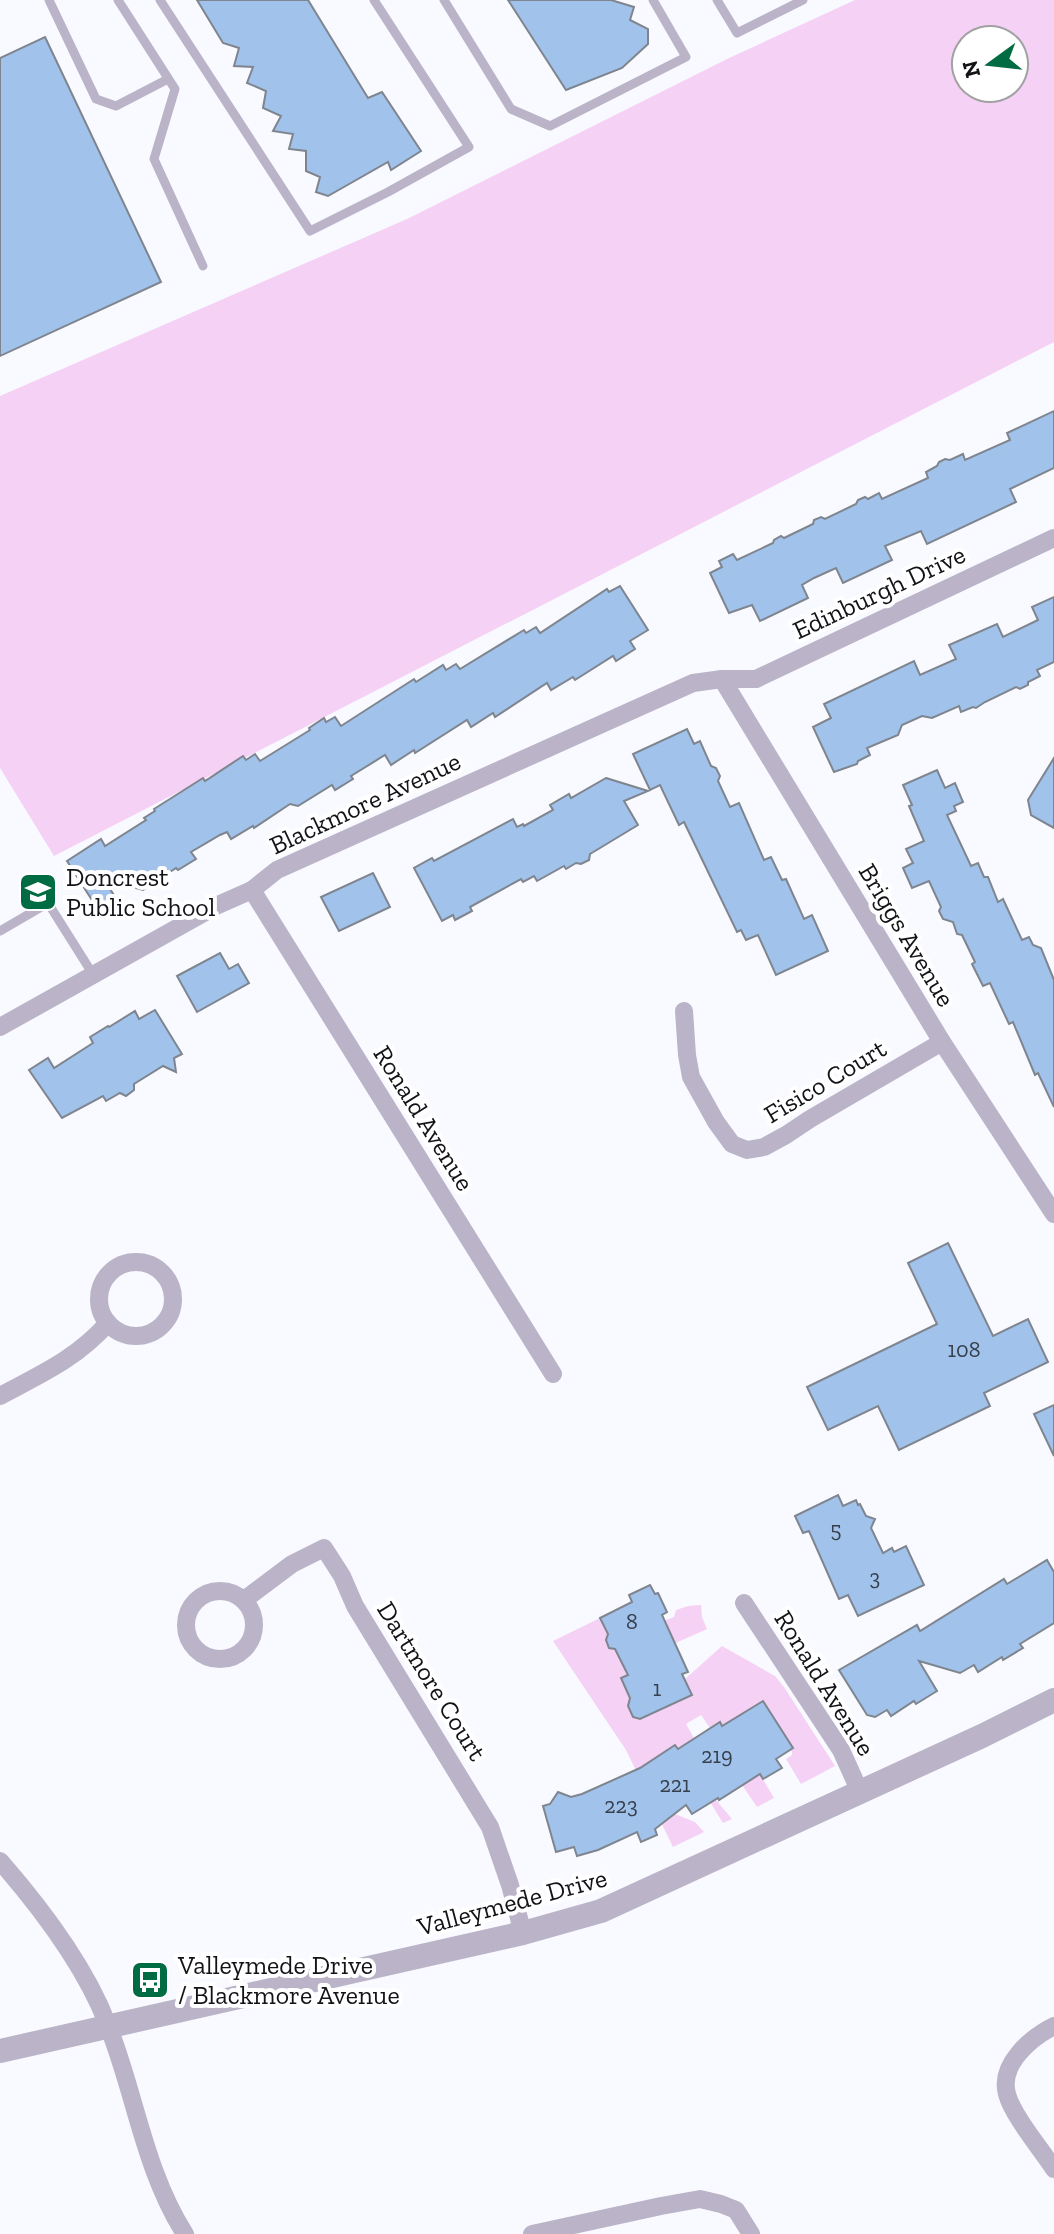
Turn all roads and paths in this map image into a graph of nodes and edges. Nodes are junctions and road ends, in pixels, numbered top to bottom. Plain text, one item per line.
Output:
1 (49, 0) edge
2 (118, 0) edge
3 (160, 0) edge
4 (374, 0) edge
5 (444, 0) edge
6 (653, 0) edge
7 (717, 0) edge
8 (803, 0) edge
9 (168, 79) junction
10 (203, 266) dead end
11 (1054, 538) edge
12 (722, 679) junction
13 (252, 890) junction
14 (0, 931) edge
15 (94, 976) junction
16 (684, 1011) dead end
17 (0, 1027) edge
18 (942, 1042) junction
19 (1054, 1214) edge
20 (108, 1323) junction
21 (553, 1374) dead end
22 (0, 1396) edge
23 (244, 1600) dead end
24 (744, 1603) dead end
25 (1054, 1700) edge
26 (860, 1792) junction
27 (0, 1861) edge
28 (523, 1933) junction
29 (109, 2026) junction
30 (1054, 2026) edge
31 (0, 2051) edge
32 (1054, 2169) edge
33 (185, 2234) edge
34 (532, 2234) edge
35 (751, 2234) edge

1 - 9 lane
2 - 9 lane
3 - 4 lane
5 - 6 lane
7 - 8 lane
9 - 10 lane
11 - 12 street, Edinburgh Drive
12 - 13 street, Blackmore Avenue
12 - 18 street, Briggs Avenue
13 - 15 street, Blackmore Avenue
13 - 21 street, Ronald Avenue
14 - 15 lane
15 - 17 street, Blackmore Avenue
16 - 18 street, Fisico Court
18 - 19 street, Briggs Avenue
20 - 20 street
20 - 22 street
23 - 28 street, Dartmore Court
24 - 26 street, Ronald Avenue
25 - 26 street, Valleymede Drive
26 - 28 street, Valleymede Drive
27 - 29 street
28 - 29 street, Valleymede Drive
29 - 31 street, Valleymede Drive
29 - 33 street
30 - 32 street
34 - 35 street

